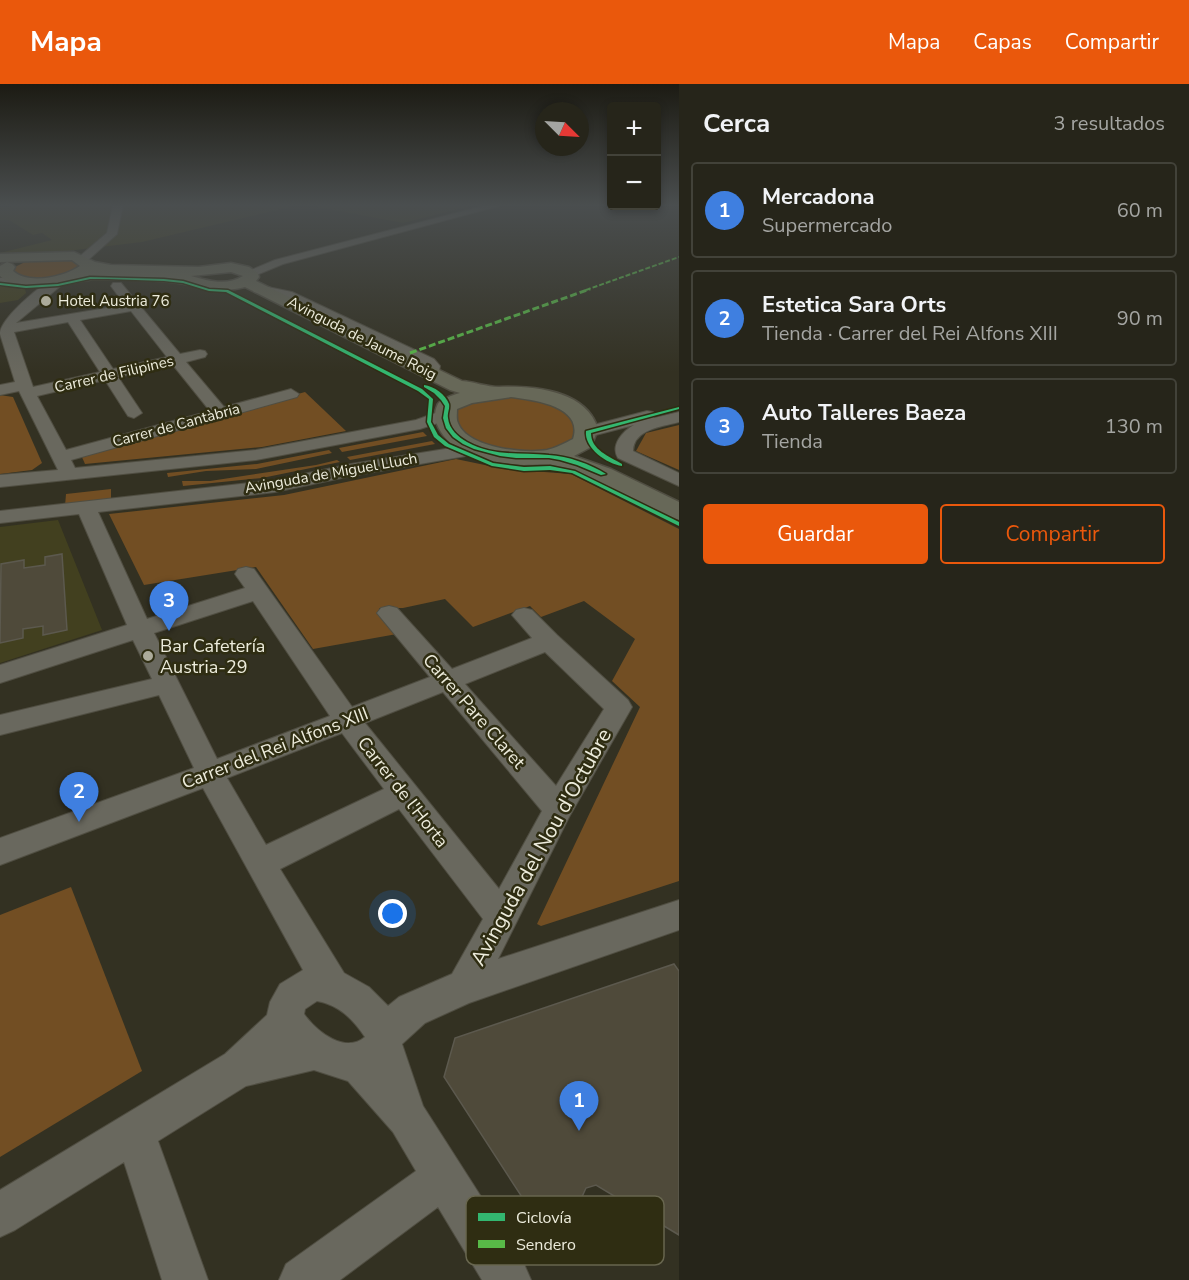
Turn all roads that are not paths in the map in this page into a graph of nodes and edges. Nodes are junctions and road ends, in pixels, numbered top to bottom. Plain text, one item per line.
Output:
1 (29, 261) edge
2 (82, 261) edge
3 (284, 261) edge
4 (87, 262) junction
5 (7, 272) edge
6 (77, 275) junction
7 (197, 276) junction
8 (247, 278) junction
9 (60, 280) junction
10 (117, 286) dead end
11 (225, 286) junction
12 (33, 299) junction
13 (6, 305) dead end
14 (134, 307) junction
15 (72, 318) junction
16 (3, 330) edge
17 (200, 354) dead end
18 (176, 360) junction
19 (108, 375) junction
20 (26, 389) junction
21 (0, 390) edge
22 (491, 392) junction
23 (291, 394) dead end
24 (679, 408) edge
25 (446, 411) junction
26 (578, 411) junction
27 (134, 413) dead end
28 (220, 413) junction
29 (679, 417) edge
30 (637, 419) junction
31 (587, 434) junction
32 (477, 449) junction
33 (552, 457) junction
34 (65, 465) junction
35 (148, 465) junction
36 (679, 480) edge
37 (0, 481) edge
38 (679, 494) edge
39 (150, 500) junction
40 (86, 507) junction
41 (679, 512) edge
42 (0, 517) edge
43 (389, 613) dead end
44 (524, 615) dead end
45 (140, 629) junction
46 (549, 641) junction
47 (0, 674) edge
48 (448, 680) junction
49 (167, 684) junction
50 (347, 720) junction
51 (0, 725) edge
52 (211, 773) junction
53 (403, 793) junction
54 (558, 809) junction
55 (0, 852) edge
56 (261, 863) junction
57 (679, 915) edge
58 (501, 918) junction
59 (465, 987) junction
60 (305, 999) junction
61 (381, 1032) junction
62 (318, 1050) junction
63 (239, 1068) junction
64 (135, 1133) junction
65 (444, 1176) junction
66 (466, 1212) edge
67 (0, 1215) edge
68 (499, 1265) edge
69 (184, 1280) edge
70 (302, 1280) edge
71 (508, 1280) edge

1 - 5 main road
2 - 4 main road
3 - 8 street
4 - 6 main road
4 - 7 main road
5 - 9 main road
5 - 12 street
6 - 7 main road
6 - 9 main road
7 - 8 main road
7 - 11 main road
8 - 11 main road
8 - 22 main road, Avinguda de Jaume Roig
9 - 12 street
10 - 14 street
11 - 25 main road, Avinguda de Jaume Roig
12 - 13 street
12 - 16 street
14 - 15 street
14 - 18 street
15 - 16 street
15 - 19 street
16 - 20 street
17 - 18 street, Carrer de Filipines
18 - 19 street, Carrer de Filipines
18 - 28 street
19 - 20 street, Carrer de Filipines
19 - 27 street
20 - 21 street, Carrer de Filipines
20 - 34 street
22 - 25 main road
22 - 26 main road
23 - 28 street, Carrer de Cantàbria
24 - 30 street
25 - 32 main road, Avinguda de Jaume Roig
25 - 35 street, Avinguda de Miguel Lluch
26 - 30 street
26 - 31 main road
28 - 34 street, Carrer de Cantàbria
29 - 36 street
30 - 31 street
31 - 33 main road
31 - 38 main road
32 - 33 main road, Avinguda de Jaume Roig
32 - 39 street, Avinguda de Miguel Lluch
33 - 41 main road
34 - 35 street, Avinguda de Miguel Lluch
34 - 37 street, Avinguda de Miguel Lluch
35 - 39 street
39 - 40 street, Avinguda de Miguel Lluch
40 - 42 street, Avinguda de Miguel Lluch
40 - 45 street
43 - 48 street, Carrer Pare Claret
44 - 46 street
45 - 47 street
45 - 49 street
45 - 50 street, Carrer de l'Horta
46 - 48 street, Carrer del Rei Alfons XIII
46 - 54 street, Avinguda del Nou d'Octubre
48 - 50 street, Carrer del Rei Alfons XIII
48 - 54 street, Carrer Pare Claret
49 - 51 street
49 - 52 street
50 - 52 street, Carrer del Rei Alfons XIII
50 - 53 street, Carrer de l'Horta
52 - 55 street, Carrer del Rei Alfons XIII
52 - 56 street
53 - 56 street
53 - 58 street, Carrer de l'Horta
54 - 58 street, Avinguda del Nou d'Octubre
56 - 60 street
57 - 59 street, Avinguda del Nou d'Octubre
58 - 59 street, Avinguda del Nou d'Octubre
59 - 61 street, Avinguda del Nou d'Octubre
60 - 61 street
60 - 62 street
60 - 63 street
61 - 62 street
61 - 65 street
62 - 63 street
63 - 64 street
64 - 67 street
64 - 69 street
65 - 66 street
65 - 70 street
68 - 71 street

